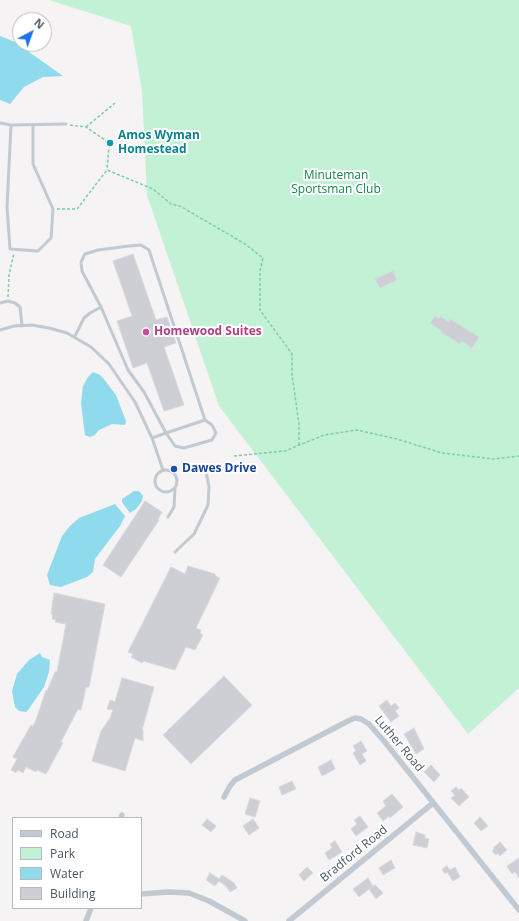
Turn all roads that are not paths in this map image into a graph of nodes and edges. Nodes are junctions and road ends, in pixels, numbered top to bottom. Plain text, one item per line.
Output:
1 (0, 123) edge
2 (66, 124) road end
3 (11, 125) junction
4 (33, 125) junction
5 (0, 303) edge
6 (101, 307) junction
7 (22, 326) junction
8 (0, 330) edge
9 (75, 336) junction
10 (205, 420) junction
11 (166, 433) junction
12 (152, 438) junction
13 (205, 466) dead end
14 (163, 470) junction
15 (175, 488) junction
16 (168, 517) dead end
17 (175, 552) dead end
18 (224, 797) dead end
19 (433, 803) junction
20 (142, 894) edge
21 (91, 909) edge
22 (519, 910) edge
23 (86, 921) edge
24 (245, 921) edge
25 (289, 921) edge

1 - 3 lane
2 - 4 lane
3 - 4 lane
3 - 4 lane
5 - 7 lane
6 - 9 lane
6 - 10 lane
6 - 11 lane
7 - 8 lane
7 - 9 lane
9 - 12 lane
10 - 11 lane
10 - 11 lane
11 - 12 lane
12 - 14 lane
13 - 17 lane
14 - 15 lane
14 - 15 lane
15 - 16 lane
18 - 19 street, Luther Road
19 - 22 street, Luther Road
19 - 25 street, Bradford Road
20 - 24 street
21 - 23 street

